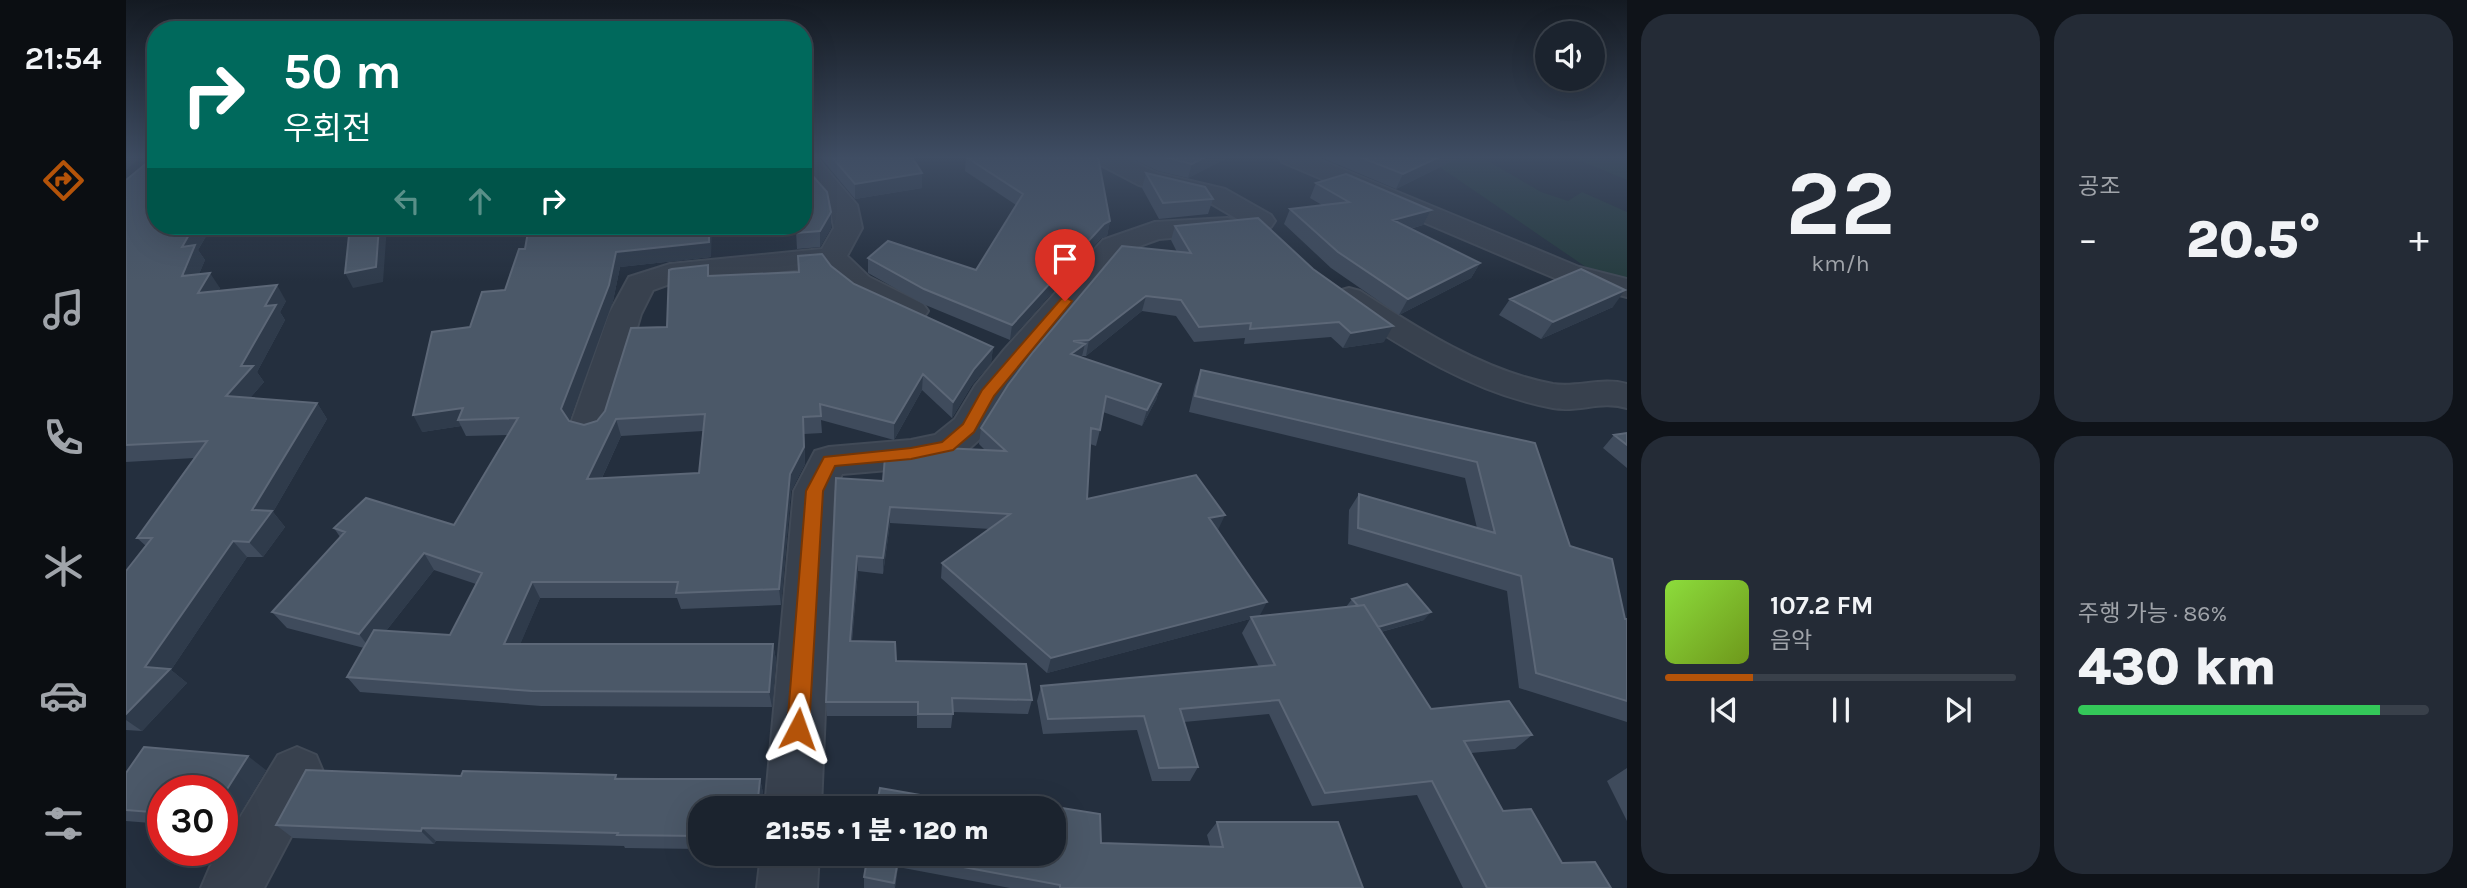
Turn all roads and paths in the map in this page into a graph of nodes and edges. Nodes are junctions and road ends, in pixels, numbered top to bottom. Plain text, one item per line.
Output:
1 (837, 198) edge
2 (1222, 198) edge
3 (1390, 198) edge
4 (1261, 222) junction
5 (1289, 248) edge
6 (832, 257) junction
7 (1317, 274) edge
8 (1627, 288) edge
9 (941, 324) edge
10 (1627, 396) edge
11 (589, 425) edge
12 (297, 774) dead end
13 (794, 796) edge
14 (789, 866) edge
15 (231, 888) edge
16 (787, 888) edge

1 - 6 street
2 - 4 street
3 - 8 street
4 - 5 street
4 - 13 street
6 - 9 street
6 - 11 street
7 - 10 street
12 - 15 street
14 - 16 street

